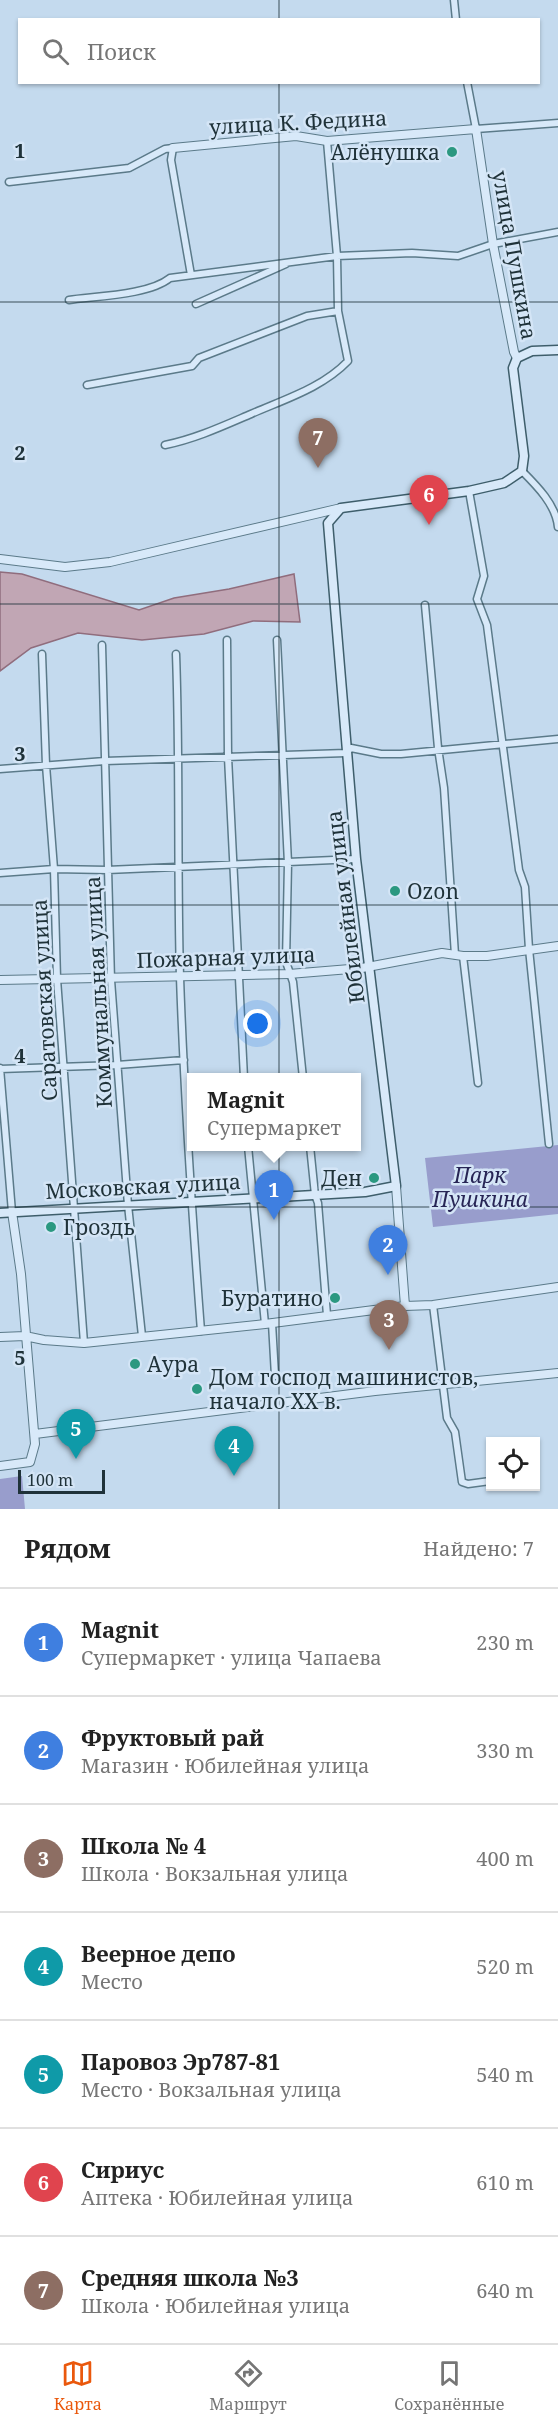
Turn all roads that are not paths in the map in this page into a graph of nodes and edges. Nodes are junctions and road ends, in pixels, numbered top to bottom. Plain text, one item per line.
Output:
1 (454, 0) edge
2 (456, 18) edge
3 (467, 84) edge
4 (558, 123) edge
5 (476, 129) junction
6 (327, 141) junction
7 (173, 148) junction
8 (9, 182) dead end
9 (558, 232) edge
10 (493, 244) junction
11 (337, 256) junction
12 (293, 261) junction
13 (191, 275) junction
14 (69, 300) dead end
15 (195, 304) dead end
16 (338, 311) junction
17 (558, 350) edge
18 (518, 358) junction
19 (87, 385) dead end
20 (165, 445) dead end
21 (522, 471) junction
22 (469, 491) junction
23 (341, 508) junction
24 (558, 527) edge
25 (0, 559) edge
26 (424, 605) dead end
27 (227, 640) dead end
28 (277, 640) dead end
29 (102, 645) dead end
30 (42, 654) dead end
31 (176, 654) dead end
32 (558, 739) edge
33 (502, 743) junction
34 (438, 748) junction
35 (346, 753) junction
36 (283, 755) junction
37 (228, 757) junction
38 (180, 759) junction
39 (105, 761) junction
40 (46, 765) junction
41 (0, 769) edge
42 (356, 860) junction
43 (288, 863) junction
44 (233, 866) junction
45 (179, 868) junction
46 (54, 869) junction
47 (107, 870) junction
48 (0, 873) edge
49 (558, 946) edge
50 (529, 949) junction
51 (459, 956) junction
52 (371, 967) junction
53 (289, 974) junction
54 (238, 976) junction
55 (180, 977) junction
56 (57, 979) junction
57 (0, 980) edge
58 (111, 980) junction
59 (184, 1060) junction
60 (117, 1065) junction
61 (64, 1066) junction
62 (0, 1068) edge
63 (244, 1073) edge
64 (303, 1073) edge
65 (478, 1083) dead end
66 (187, 1113) edge
67 (549, 1144) dead end
68 (189, 1151) edge
69 (248, 1151) edge
70 (311, 1151) edge
71 (396, 1186) junction
72 (315, 1195) junction
73 (251, 1198) junction
74 (192, 1202) junction
75 (128, 1205) junction
76 (74, 1208) junction
77 (12, 1212) junction
78 (0, 1213) edge
79 (558, 1287) edge
80 (432, 1305) junction
81 (405, 1306) junction
82 (327, 1315) junction
83 (268, 1323) junction
84 (201, 1331) junction
85 (25, 1336) junction
86 (142, 1336) junction
87 (0, 1337) edge
88 (84, 1343) junction
89 (558, 1373) edge
90 (275, 1376) dead end
91 (442, 1386) junction
92 (35, 1434) junction
93 (0, 1466) edge
94 (486, 1482) edge

1 - 2 street
3 - 5 street, улица Пушкина
4 - 5 street, улица К. Федина
5 - 6 street, улица К. Федина
5 - 10 street, улица Пушкина
6 - 7 street, улица К. Федина
6 - 11 street
7 - 8 street, улица К. Федина
7 - 13 street
9 - 10 street
10 - 11 street
10 - 18 street, улица Пушкина
11 - 12 street
11 - 16 street
12 - 13 street
12 - 15 street
13 - 14 street
16 - 19 street
16 - 20 street
17 - 18 main road
18 - 21 main road, улица Пушкина
21 - 22 main road
21 - 24 street
22 - 23 main road
22 - 33 street
23 - 25 street
23 - 35 main road, Юбилейная улица
26 - 34 street
27 - 37 street
28 - 36 street
29 - 39 street, Коммунальная улица
30 - 40 street, Саратовская улица
31 - 38 street
32 - 33 street
33 - 34 street
33 - 50 street
34 - 35 street
34 - 51 street
35 - 36 street
35 - 42 main road, Юбилейная улица
36 - 37 street
36 - 43 street
37 - 38 street
37 - 44 street
38 - 39 street
38 - 45 street
39 - 40 street
39 - 47 street, Коммунальная улица
40 - 41 street
40 - 46 street, Саратовская улица
42 - 43 street
42 - 52 main road, Юбилейная улица
43 - 44 street
43 - 53 street
44 - 45 street
44 - 54 street
45 - 47 street
45 - 55 street
46 - 47 street
46 - 48 street
46 - 56 street, Саратовская улица
47 - 58 street, Коммунальная улица
49 - 50 street, Пожарная улица
50 - 51 street, Пожарная улица
50 - 67 street
51 - 52 street, Пожарная улица
51 - 65 street
52 - 53 street, Пожарная улица
52 - 71 main road, Юбилейная улица
53 - 54 street, Пожарная улица
53 - 64 street
54 - 55 street, Пожарная улица
54 - 63 street
55 - 58 street, Пожарная улица
55 - 59 street
56 - 57 street, Пожарная улица
56 - 58 street, Пожарная улица
56 - 61 street, Саратовская улица
58 - 60 street, Коммунальная улица
59 - 60 street
59 - 66 street
60 - 61 street
60 - 75 street, Коммунальная улица
61 - 62 street
61 - 76 street, Саратовская улица
62 - 77 street
68 - 74 street
69 - 73 street
70 - 72 street
71 - 72 main road, Московская улица
71 - 81 street, Юбилейная улица
72 - 73 main road, Московская улица
72 - 82 street
73 - 74 main road, Московская улица
73 - 83 street
74 - 75 main road, Московская улица
74 - 84 street
75 - 76 main road, Московская улица
75 - 86 street, Коммунальная улица
76 - 77 main road, Московская улица
76 - 88 street, Саратовская улица
77 - 78 main road, Московская улица
77 - 85 street
79 - 80 street
80 - 81 street
80 - 91 street
81 - 82 street
82 - 83 street
83 - 84 street
83 - 90 street
84 - 86 street
85 - 87 street
85 - 88 street
85 - 92 street
86 - 88 street
89 - 91 street
91 - 92 street
91 - 94 street
92 - 93 street

